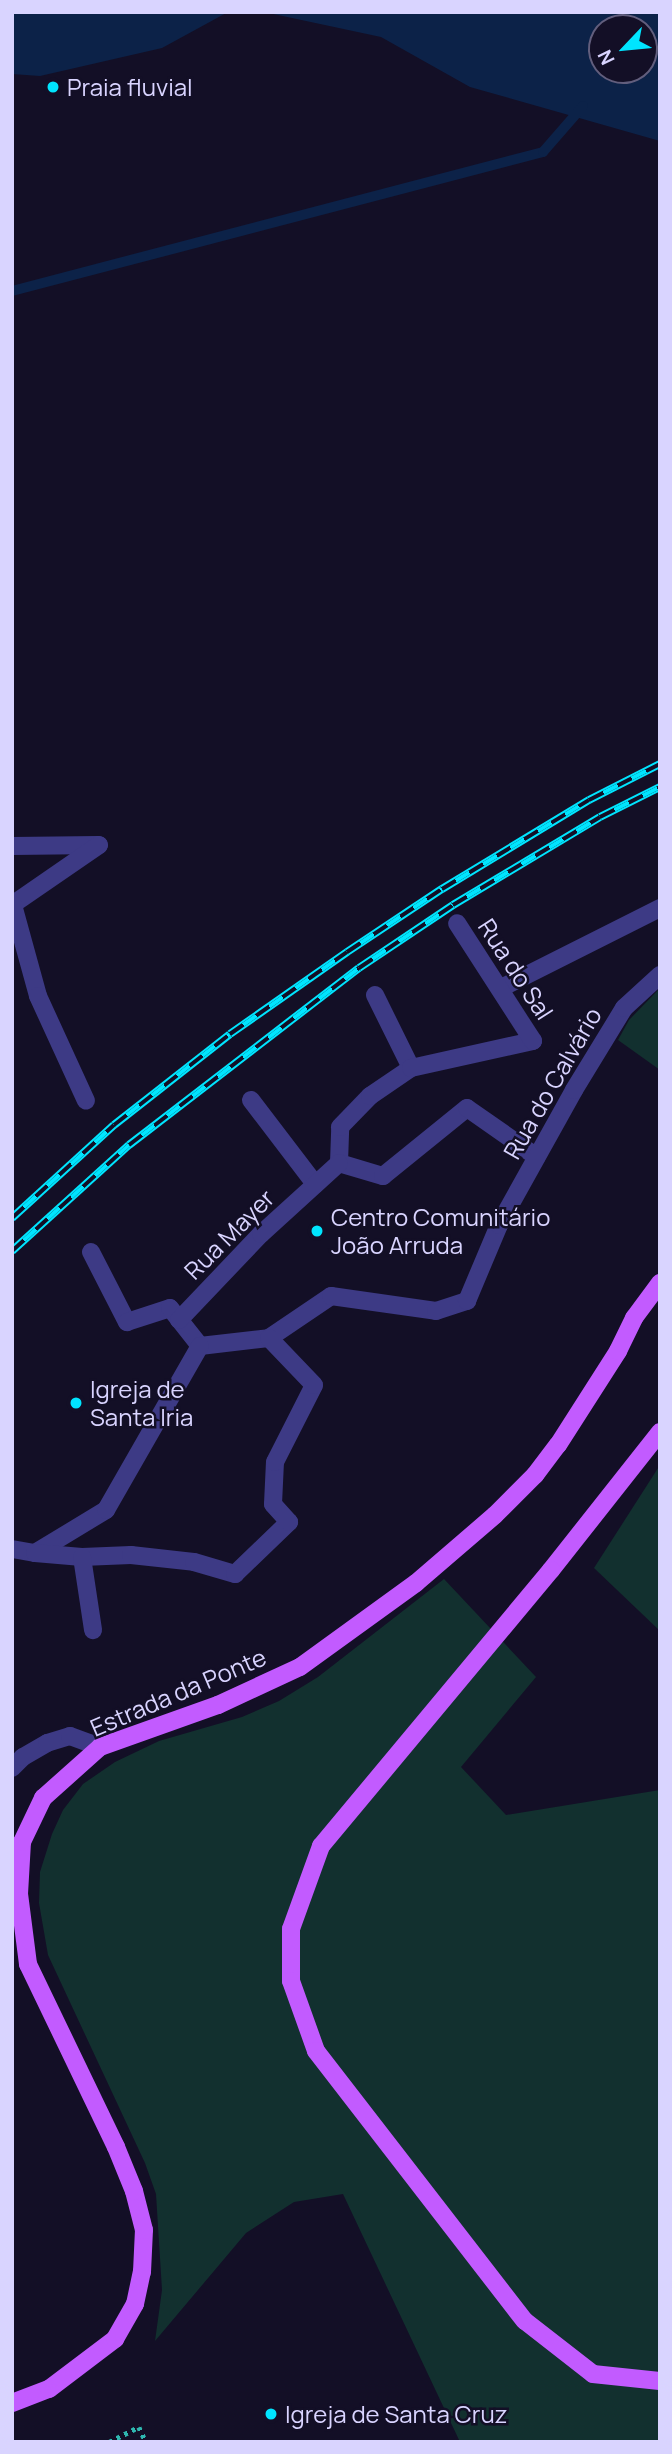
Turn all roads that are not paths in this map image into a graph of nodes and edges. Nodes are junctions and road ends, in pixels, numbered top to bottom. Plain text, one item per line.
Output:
1 (12, 846) edge
2 (13, 905) edge
3 (660, 908) edge
4 (457, 923) dead end
5 (660, 975) edge
6 (501, 988) junction
7 (375, 995) dead end
8 (411, 1068) junction
9 (251, 1100) dead end
10 (86, 1101) dead end
11 (537, 1157) junction
12 (339, 1163) junction
13 (315, 1185) junction
14 (91, 1252) dead end
15 (658, 1283) edge
16 (179, 1320) junction
17 (269, 1338) junction
18 (200, 1346) junction
19 (660, 1432) edge
20 (12, 1549) edge
21 (35, 1553) junction
22 (82, 1557) junction
23 (93, 1630) dead end
24 (100, 1747) junction
25 (12, 1768) edge
26 (660, 2381) edge
27 (12, 2403) edge

1 - 2 street
2 - 10 street
3 - 6 street
4 - 6 street, Rua do Sal
5 - 11 street, Rua do Calvário
6 - 8 street, Rua do Sal
7 - 8 street
8 - 12 street, Rua do Sal
9 - 13 street
11 - 12 street
11 - 17 street, Rua do Calvário
12 - 13 street, Rua Mayer
13 - 16 street, Rua Mayer
14 - 16 street
15 - 24 main road, Estrada da Ponte
16 - 18 street
17 - 18 street
17 - 22 street
18 - 21 street
19 - 26 main road
20 - 21 street
21 - 22 street
22 - 23 street
24 - 25 street
24 - 27 main road, Estrada da Ponte

